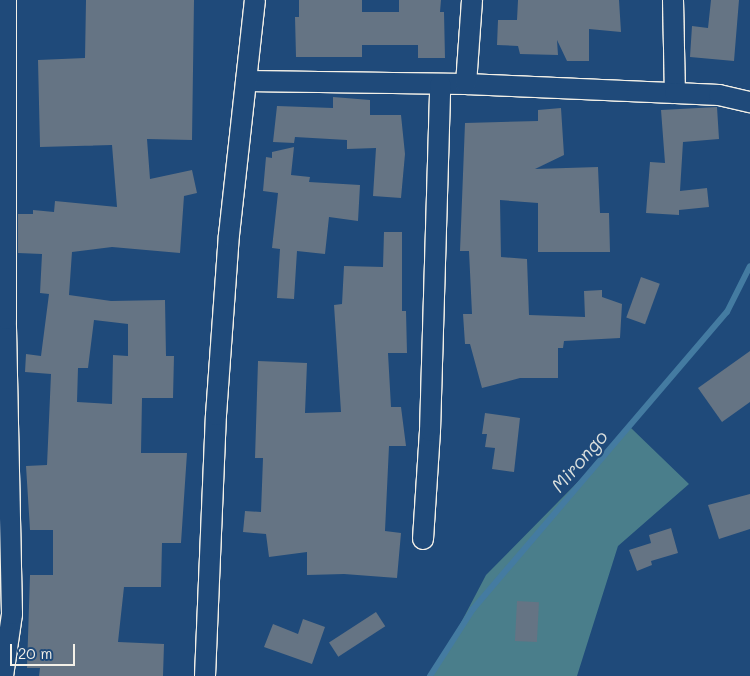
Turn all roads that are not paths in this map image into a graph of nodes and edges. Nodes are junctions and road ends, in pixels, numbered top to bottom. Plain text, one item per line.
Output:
1 (6, 0) edge
2 (255, 0) edge
3 (472, 0) edge
4 (673, 0) edge
5 (246, 81) junction
6 (440, 84) junction
7 (466, 84) junction
8 (675, 93) junction
9 (750, 102) edge
10 (423, 539) dead end
11 (3, 676) edge
12 (205, 676) edge

1 - 11 street
2 - 5 street
3 - 7 street
4 - 8 street
5 - 6 street
5 - 12 street
6 - 7 street
6 - 10 street
7 - 8 street
8 - 9 street

